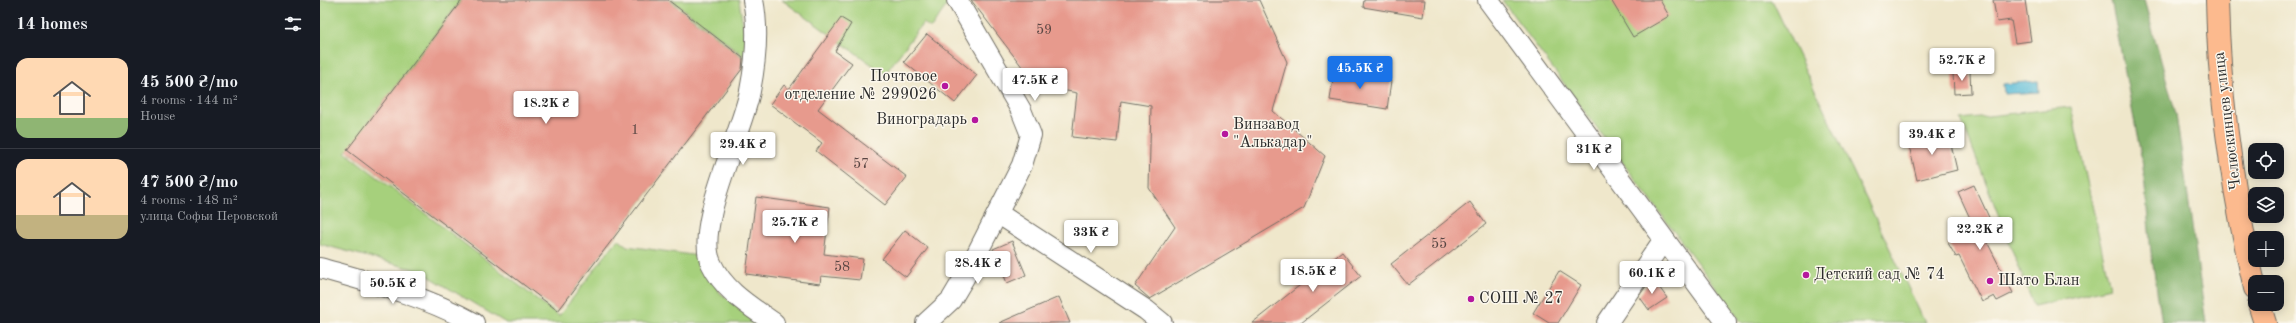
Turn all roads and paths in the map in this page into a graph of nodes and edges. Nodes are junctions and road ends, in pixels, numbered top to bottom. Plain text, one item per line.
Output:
1 (753, 0) edge
2 (957, 0) edge
3 (1488, 0) edge
4 (2218, 0) edge
5 (999, 214) junction
6 (1664, 239) junction
7 (320, 268) edge
8 (2252, 275) edge
9 (2262, 311) edge
10 (474, 323) edge
11 (774, 323) edge
12 (926, 323) edge
13 (1162, 323) edge
14 (1608, 323) edge
15 (1726, 323) edge
16 (2265, 323) edge

1 - 11 street
2 - 5 street
3 - 6 street
4 - 8 main road, Челюскинцев улица
5 - 12 street
5 - 13 street
6 - 14 street
6 - 15 street
7 - 10 street
9 - 16 main road

